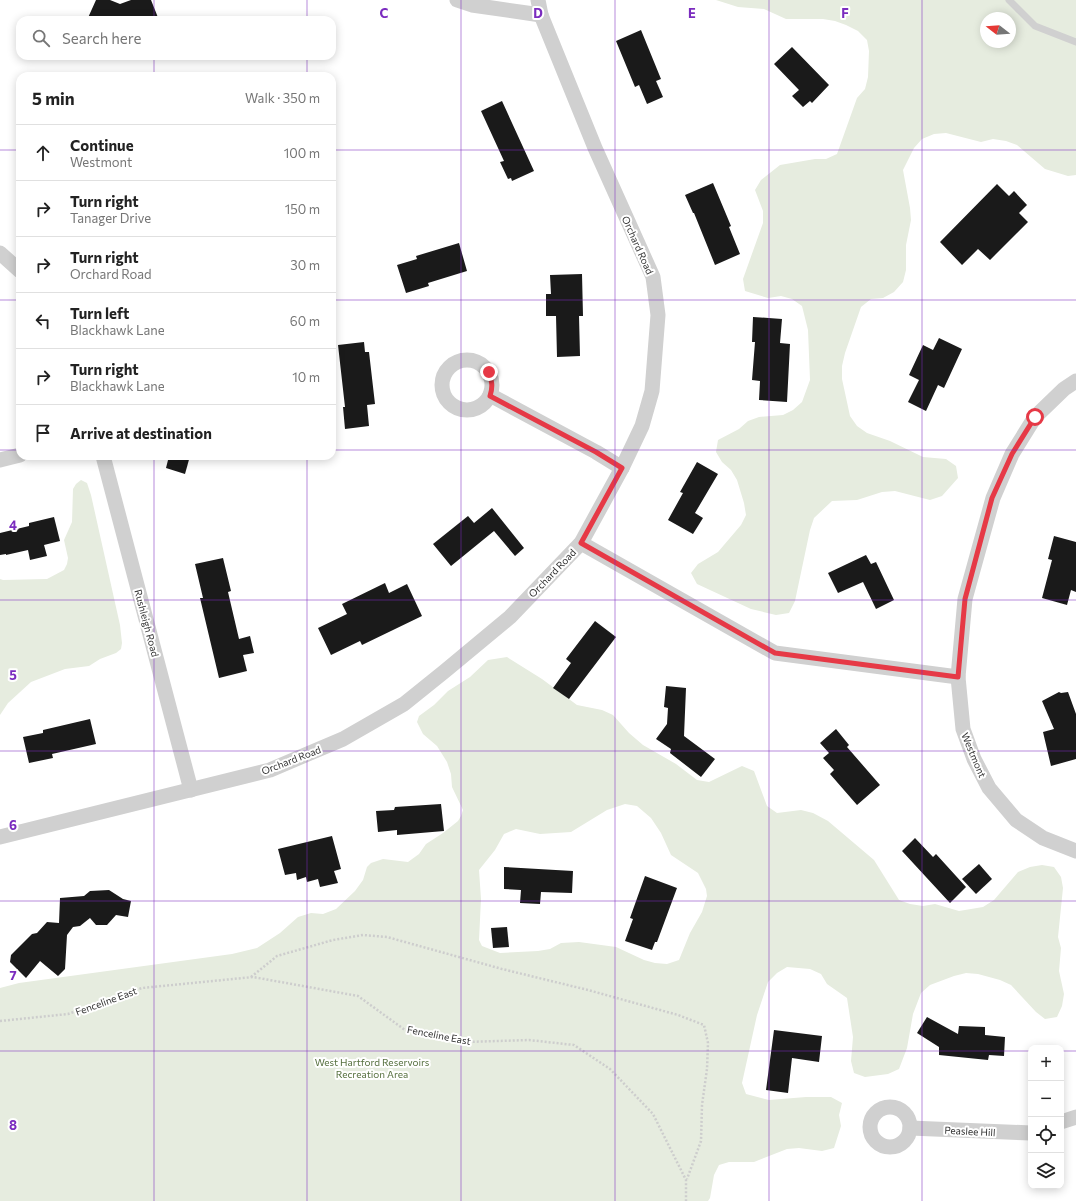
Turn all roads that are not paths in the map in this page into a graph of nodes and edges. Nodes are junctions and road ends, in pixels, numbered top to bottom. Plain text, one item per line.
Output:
1 (457, 0) edge
2 (538, 0) edge
3 (1009, 0) edge
4 (541, 15) junction
5 (1076, 42) edge
6 (0, 253) edge
7 (16, 267) edge
8 (1076, 381) edge
9 (490, 396) dead end
10 (16, 456) edge
11 (0, 460) edge
12 (104, 460) edge
13 (622, 468) junction
14 (581, 543) junction
15 (958, 677) junction
16 (191, 790) junction
17 (0, 837) edge
18 (1076, 851) edge
19 (1076, 1117) edge
20 (1064, 1121) edge
21 (910, 1128) dead end
22 (1028, 1133) edge

1 - 4 street
2 - 4 street, Orchard Road
3 - 5 lane
4 - 13 street, Orchard Road
6 - 7 street
8 - 15 street, Westmont
9 - 13 street
10 - 11 street
12 - 16 street, Rushleigh Road
13 - 14 street, Orchard Road
14 - 15 street
14 - 16 street, Orchard Road
15 - 18 street, Westmont
16 - 17 street, Orchard Road
19 - 20 street
21 - 22 street, Peaslee Hill

